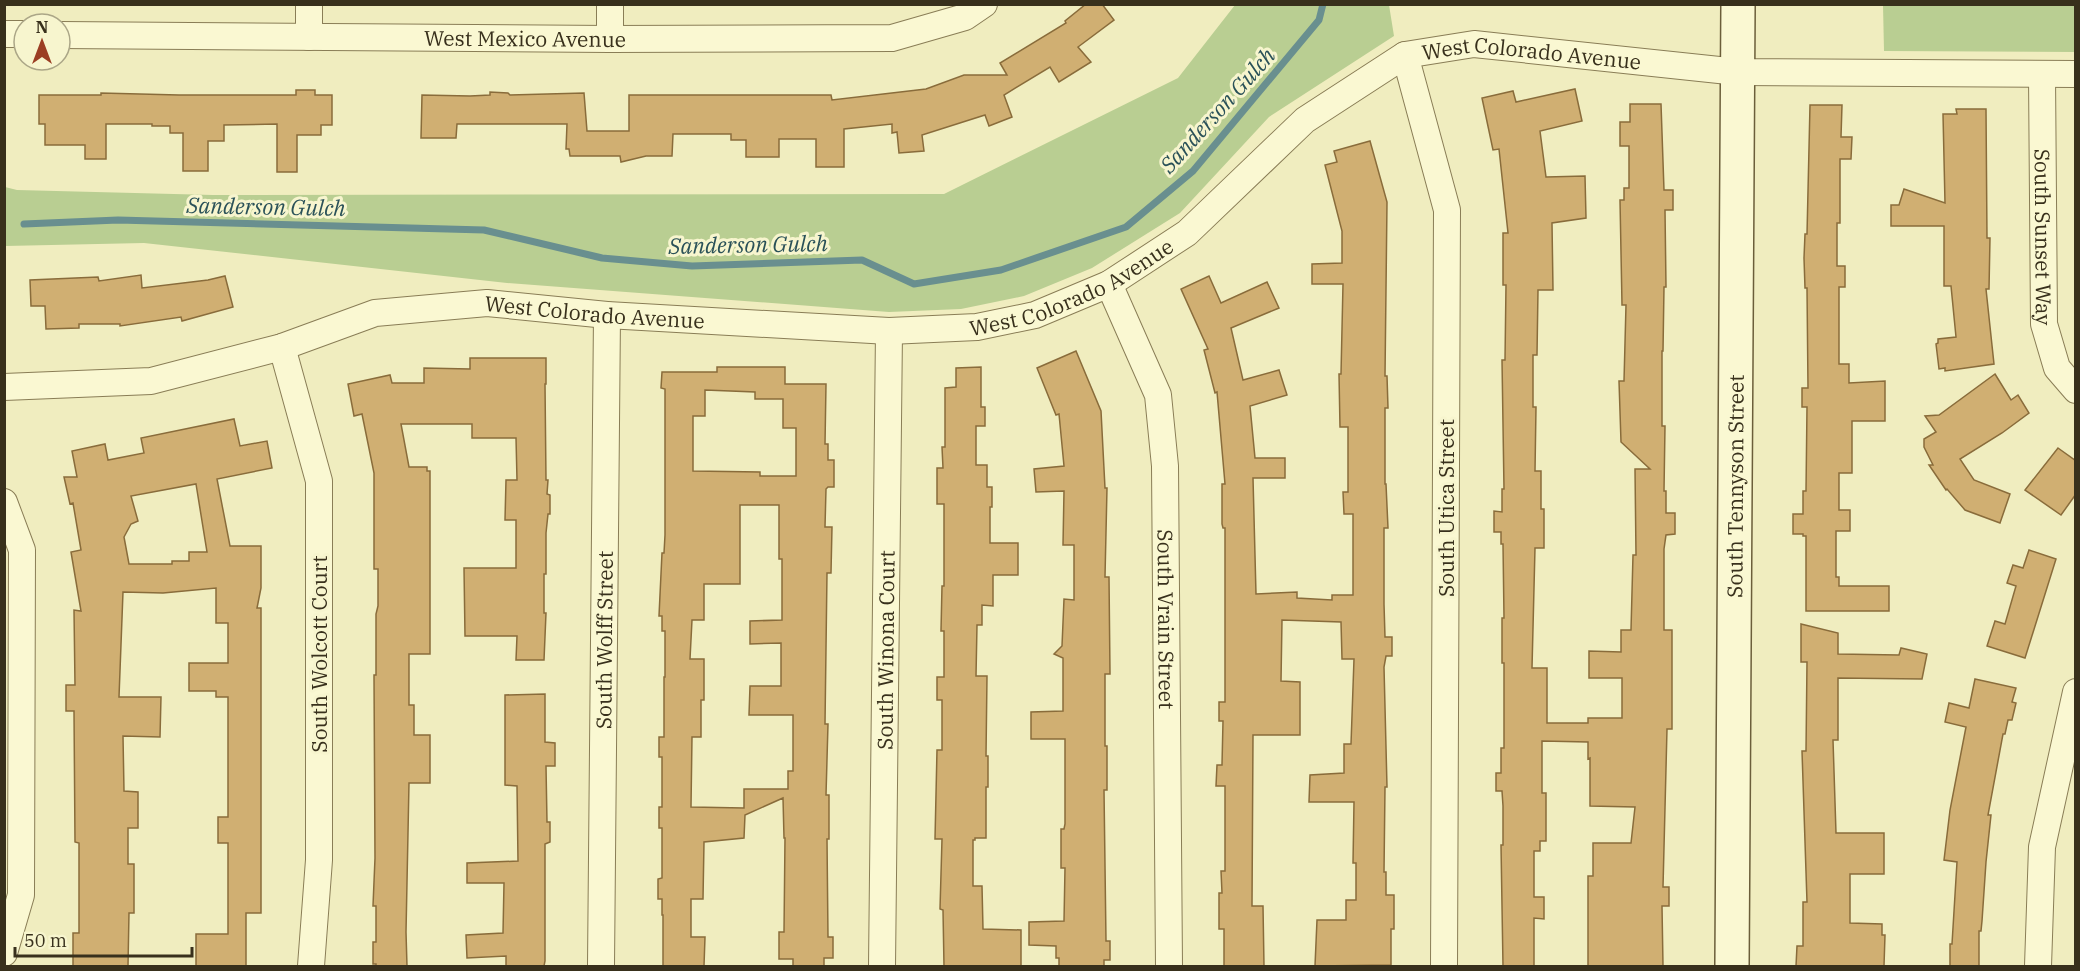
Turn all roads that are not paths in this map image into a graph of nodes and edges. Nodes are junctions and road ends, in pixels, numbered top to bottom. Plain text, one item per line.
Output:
1 (309, 4) edge
2 (610, 4) edge
3 (1738, 4) edge
4 (970, 9) edge
5 (72, 35) edge
6 (309, 37) junction
7 (610, 39) junction
8 (1405, 55) junction
9 (1738, 72) junction
10 (2076, 74) edge
11 (2042, 75) junction
12 (1109, 284) junction
13 (607, 315) junction
14 (889, 331) junction
15 (282, 347) junction
16 (4, 387) edge
17 (2076, 390) edge
18 (4, 502) edge
19 (2076, 692) edge
20 (4, 953) edge
21 (311, 966) edge
22 (601, 966) edge
23 (882, 966) edge
24 (1169, 966) edge
25 (1444, 966) edge
26 (1732, 966) edge
27 (2038, 966) edge

1 - 6 street
2 - 7 street
3 - 9 street, South Tennyson Street
4 - 7 street, West Mexico Avenue
5 - 6 street, West Mexico Avenue
6 - 7 street, West Mexico Avenue
8 - 9 street, West Colorado Avenue
8 - 12 street, West Colorado Avenue
8 - 25 street, South Utica Street
9 - 11 street, West Colorado Avenue
9 - 26 street, South Tennyson Street
10 - 11 street, West Colorado Avenue
11 - 17 street, South Sunset Way
12 - 14 street, West Colorado Avenue
12 - 24 street, South Vrain Street
13 - 14 street, West Colorado Avenue
13 - 15 street, West Colorado Avenue
13 - 22 street, South Wolff Street
14 - 23 street, South Winona Court
15 - 16 street, West Colorado Avenue
15 - 21 street, South Wolcott Court
18 - 20 street
19 - 27 street

